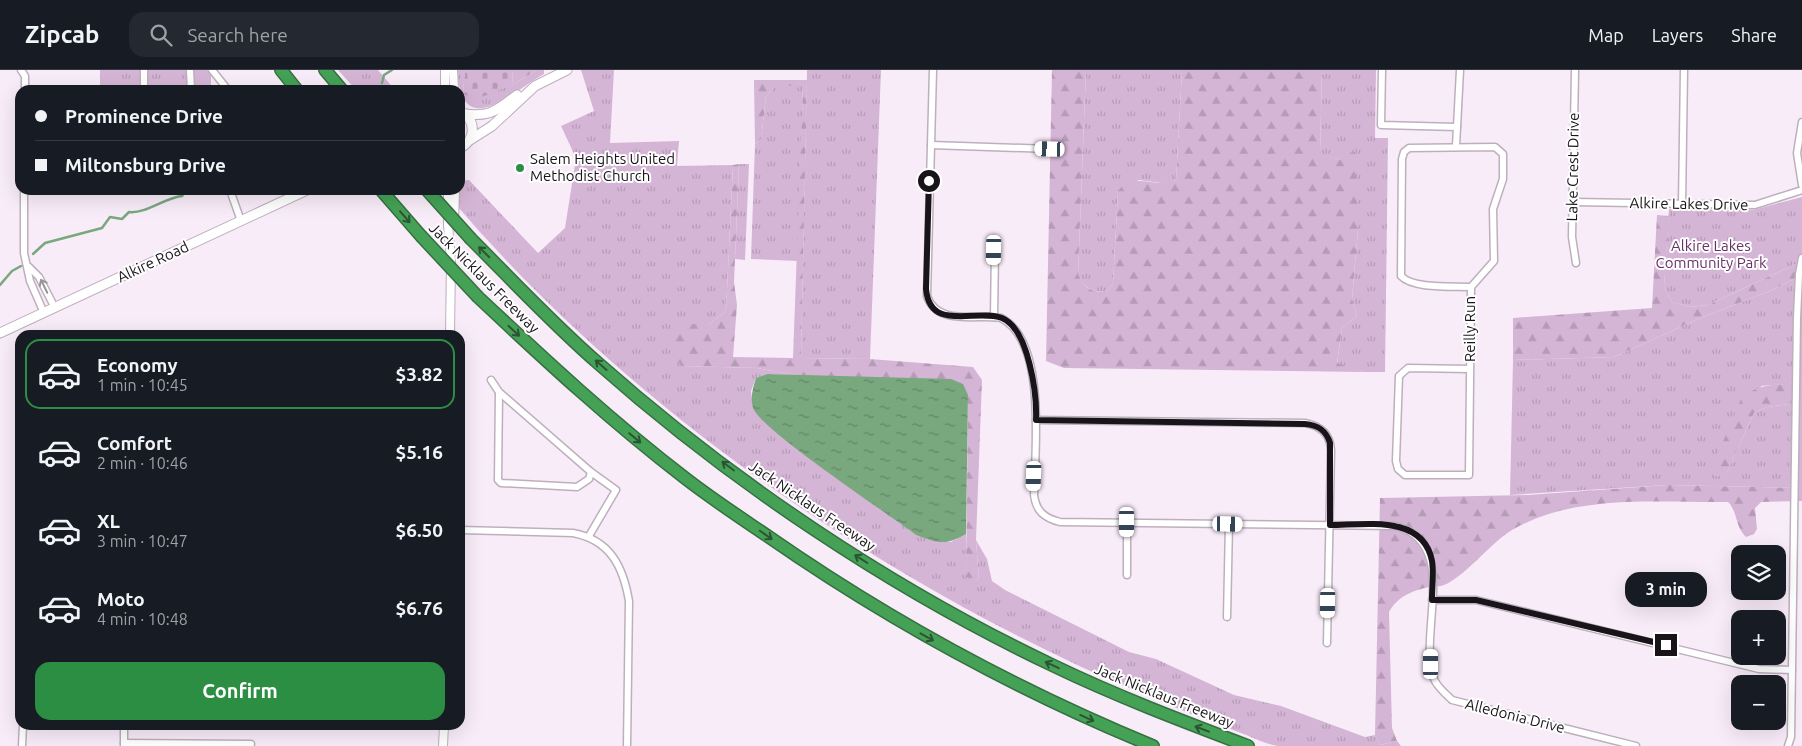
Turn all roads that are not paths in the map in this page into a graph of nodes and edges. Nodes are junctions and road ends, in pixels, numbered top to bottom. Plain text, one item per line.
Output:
1 (144, 70) edge
2 (190, 70) edge
3 (212, 70) edge
4 (281, 70) edge
5 (325, 70) edge
6 (445, 70) edge
7 (453, 70) edge
8 (567, 70) edge
9 (933, 70) edge
10 (1382, 70) edge
11 (1460, 70) edge
12 (1575, 70) edge
13 (1684, 70) edge
14 (25, 72) edge
15 (25, 85) edge
16 (144, 85) edge
17 (190, 85) edge
18 (224, 85) edge
19 (294, 85) edge
20 (338, 85) edge
21 (445, 85) edge
22 (454, 85) edge
23 (531, 89) junction
24 (465, 112) edge
25 (465, 115) edge
26 (1802, 122) edge
27 (1457, 126) junction
28 (470, 140) junction
29 (465, 145) edge
30 (931, 145) junction
31 (1456, 146) junction
32 (1050, 149) dead end
33 (1802, 185) edge
34 (1802, 190) edge
35 (24, 195) edge
36 (232, 195) edge
37 (296, 195) edge
38 (385, 195) edge
39 (431, 195) edge
40 (448, 195) edge
41 (455, 195) edge
42 (1573, 202) junction
43 (1682, 204) junction
44 (241, 220) junction
45 (451, 237) junction
46 (994, 250) dead end
47 (1802, 258) edge
48 (1576, 264) dead end
49 (29, 267) junction
50 (1471, 287) junction
51 (55, 308) junction
52 (44, 313) junction
53 (994, 316) junction
54 (450, 330) edge
55 (0, 333) edge
56 (1470, 369) junction
57 (490, 380) dead end
58 (499, 392) junction
59 (1036, 420) junction
60 (591, 472) junction
61 (1127, 522) junction
62 (1228, 524) junction
63 (1330, 525) junction
64 (465, 530) edge
65 (589, 536) junction
66 (1127, 575) dead end
67 (1432, 600) junction
68 (1227, 617) dead end
69 (1327, 643) dead end
70 (1792, 670) junction
71 (23, 730) edge
72 (124, 730) edge
73 (444, 730) edge
74 (251, 744) dead end
75 (124, 745) edge
76 (22, 746) edge
77 (443, 746) edge
78 (626, 746) edge
79 (1153, 746) edge
80 (1248, 746) edge
81 (1636, 746) edge
82 (1788, 746) edge

1 - 16 street
2 - 17 street
3 - 18 street
4 - 19 highway
5 - 20 highway
6 - 21 street
7 - 22 street
8 - 23 main road
9 - 30 street
10 - 27 street
11 - 27 street
12 - 42 street, Lake Crest Drive
13 - 43 street
14 - 15 street
23 - 24 main road
23 - 28 main road
25 - 28 main road
26 - 33 street
27 - 31 street
28 - 29 main road
30 - 32 street
30 - 53 street
31 - 50 street, Reilly Run
31 - 50 street, Reilly Run
34 - 43 street, Alkire Lakes Drive
35 - 49 street
36 - 44 street
37 - 44 main road, Alkire Road
38 -> 79 highway, Jack Nicklaus Freeway, bridge
80 -> 39 highway, Jack Nicklaus Freeway, bridge
40 - 45 street
41 - 45 street
42 - 43 street, Alkire Lakes Drive
42 - 48 street, Lake Crest Drive
44 - 51 main road, Alkire Road
45 - 54 street
46 - 53 street
47 - 70 street
51 -> 49 street
49 - 52 street
50 - 56 street, Reilly Run
51 - 52 main road, Alkire Road
52 - 55 main road, Alkire Road
53 - 59 street
56 - 56 street, Reilly Run
57 - 58 street
58 - 60 street
58 - 60 street
59 - 61 street
59 - 63 street
60 - 65 street
61 - 62 street
61 - 66 street
62 - 63 street
62 - 68 street
63 - 67 street
63 - 69 street
64 - 65 street
65 - 78 street
67 - 70 street
67 - 81 street, Alledonia Drive
70 - 82 street
71 - 76 street
72 - 75 street
73 - 77 street
74 - 75 street

